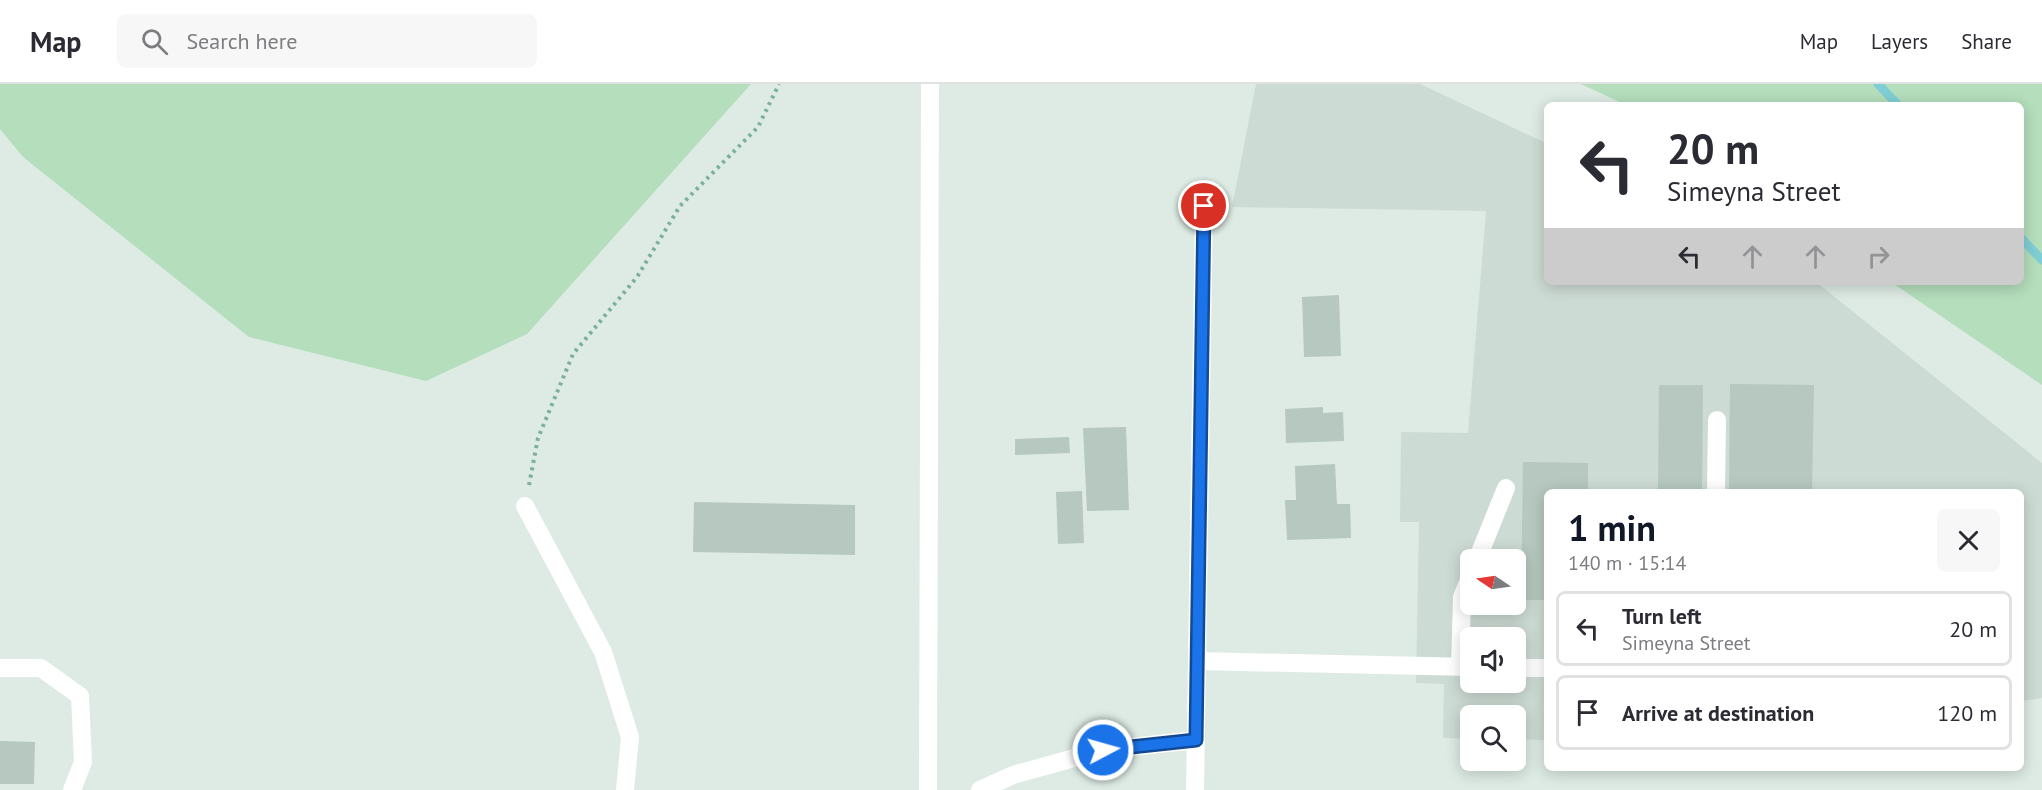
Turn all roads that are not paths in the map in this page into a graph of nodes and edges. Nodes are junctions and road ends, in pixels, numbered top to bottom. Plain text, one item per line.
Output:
1 (930, 84) edge
2 (1204, 206) dead end
3 (1717, 420) dead end
4 (1506, 488) dead end
5 (1716, 489) edge
6 (525, 506) road end
7 (1481, 549) edge
8 (1197, 661) junction
9 (1460, 667) edge
10 (0, 668) edge
11 (1526, 668) edge
12 (1544, 668) edge
13 (1196, 740) junction
14 (72, 790) edge
15 (625, 790) edge
16 (928, 790) edge
17 (980, 790) edge
18 (1195, 790) edge

1 - 16 street
2 - 8 street
3 - 5 street
4 - 7 street
6 - 15 street
8 - 9 street
8 - 13 street
10 - 14 street
11 - 12 street
13 - 17 street
13 - 18 street

